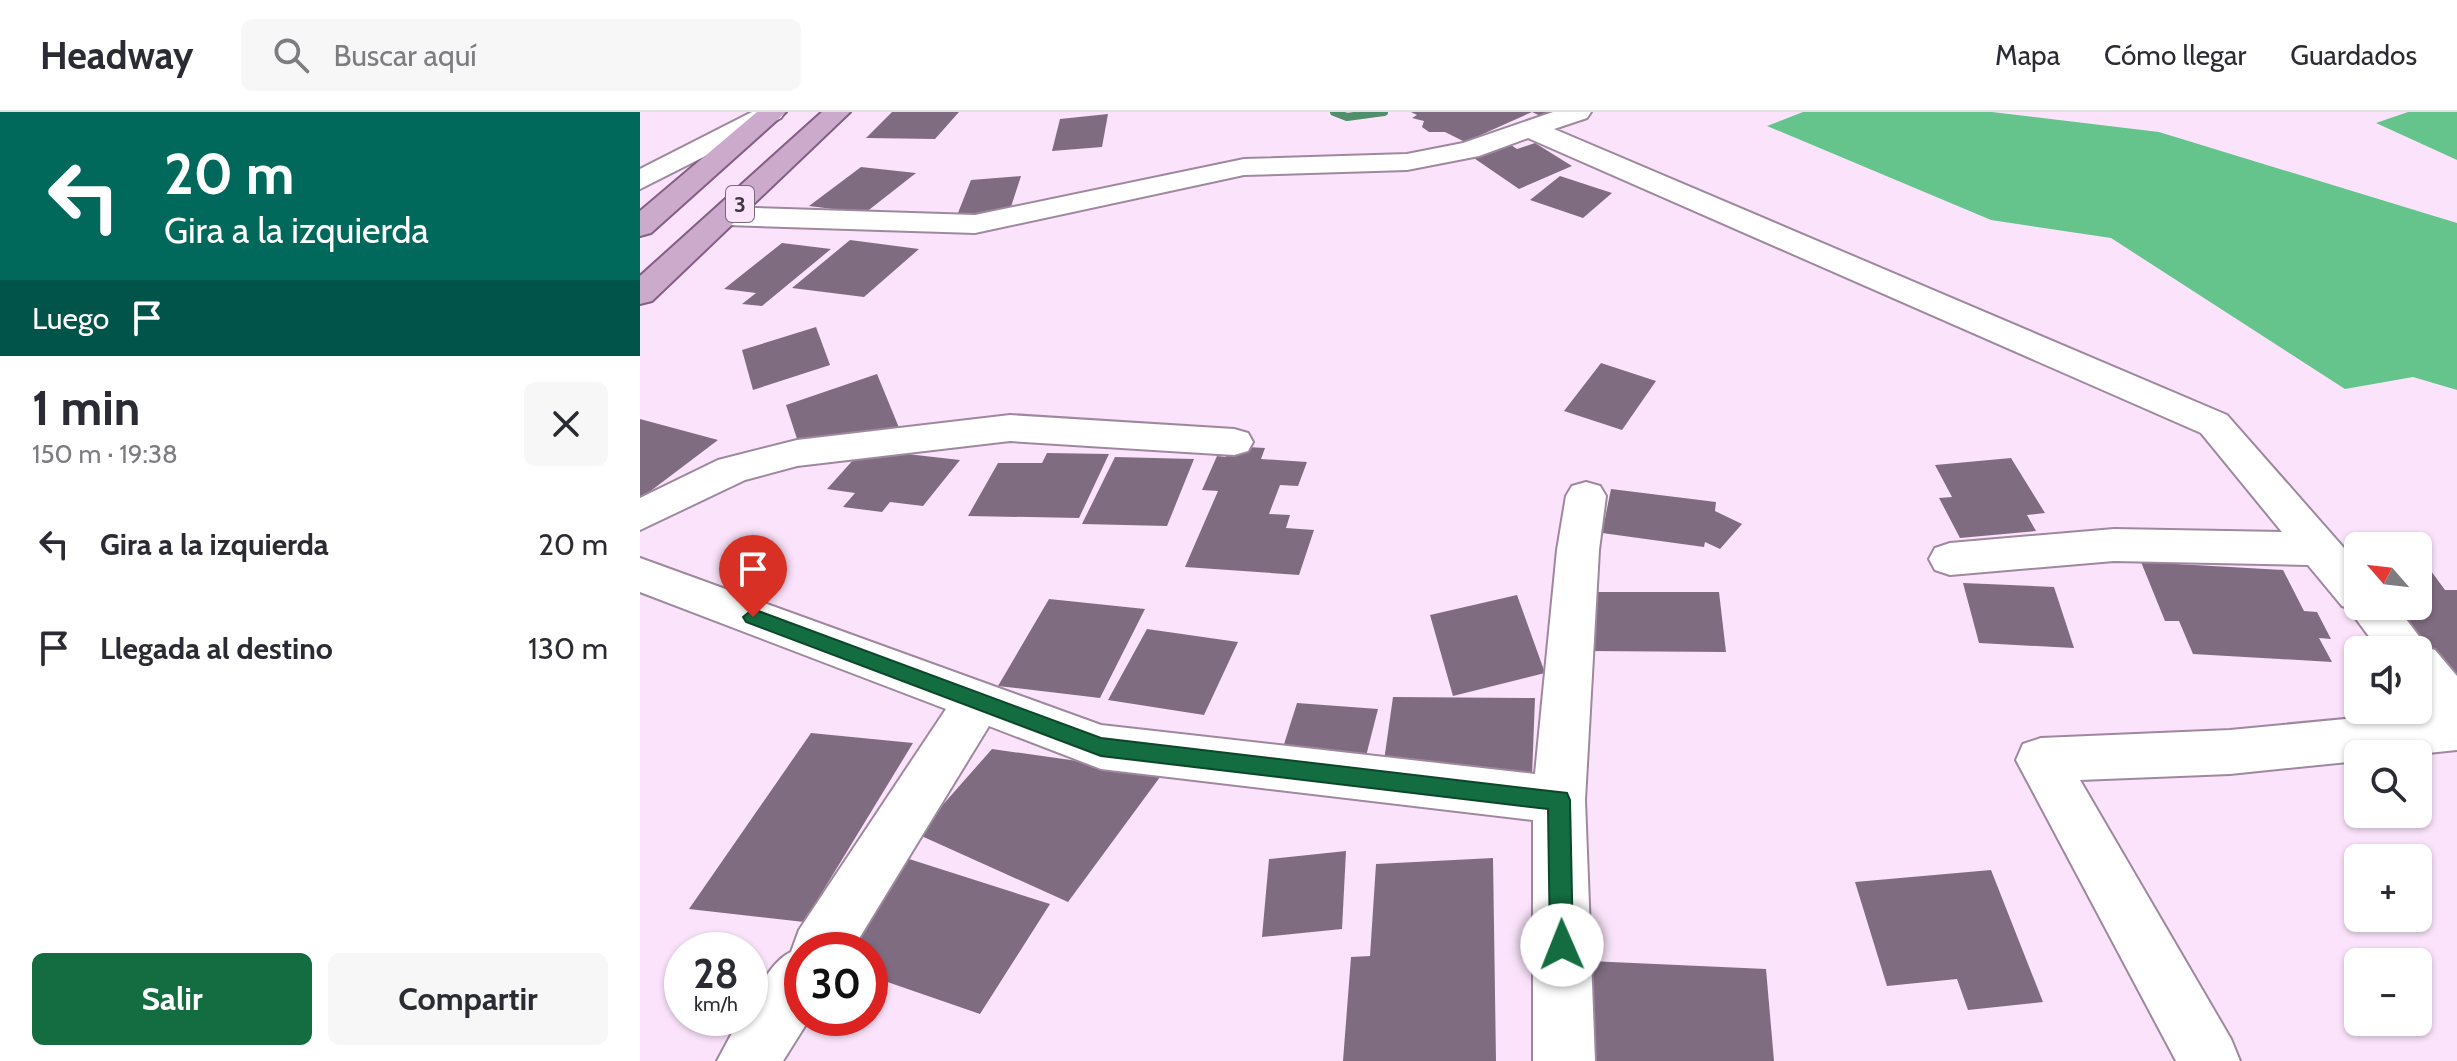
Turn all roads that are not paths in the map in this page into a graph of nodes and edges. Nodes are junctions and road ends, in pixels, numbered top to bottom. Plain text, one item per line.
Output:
1 (773, 112) edge
2 (837, 112) edge
3 (1578, 112) edge
4 (1532, 130) junction
5 (640, 180) edge
6 (727, 216) junction
7 (640, 227) edge
8 (640, 294) edge
9 (1234, 442) dead end
10 (1586, 496) dead end
11 (640, 515) edge
12 (2320, 549) junction
13 (1950, 559) dead end
14 (640, 574) edge
15 (2344, 577) edge
16 (2381, 620) edge
17 (2394, 636) edge
18 (2432, 681) edge
19 (978, 701) junction
20 (2457, 711) edge
21 (2457, 729) edge
22 (1559, 800) junction
23 (830, 932) edge
24 (784, 1005) edge
25 (748, 1061) edge
26 (1564, 1061) edge
27 (2209, 1061) edge

1 - 5 street
1 - 7 main road, 3
2 - 6 main road, 3
3 - 4 street
4 - 6 street
4 - 12 street
6 - 8 main road, 3
9 - 11 street
10 - 22 street
12 - 13 street
12 - 15 street
14 - 19 street
16 - 17 street
18 - 20 street
19 - 22 street
19 - 23 street
21 - 27 street
22 - 26 street
24 - 25 street

